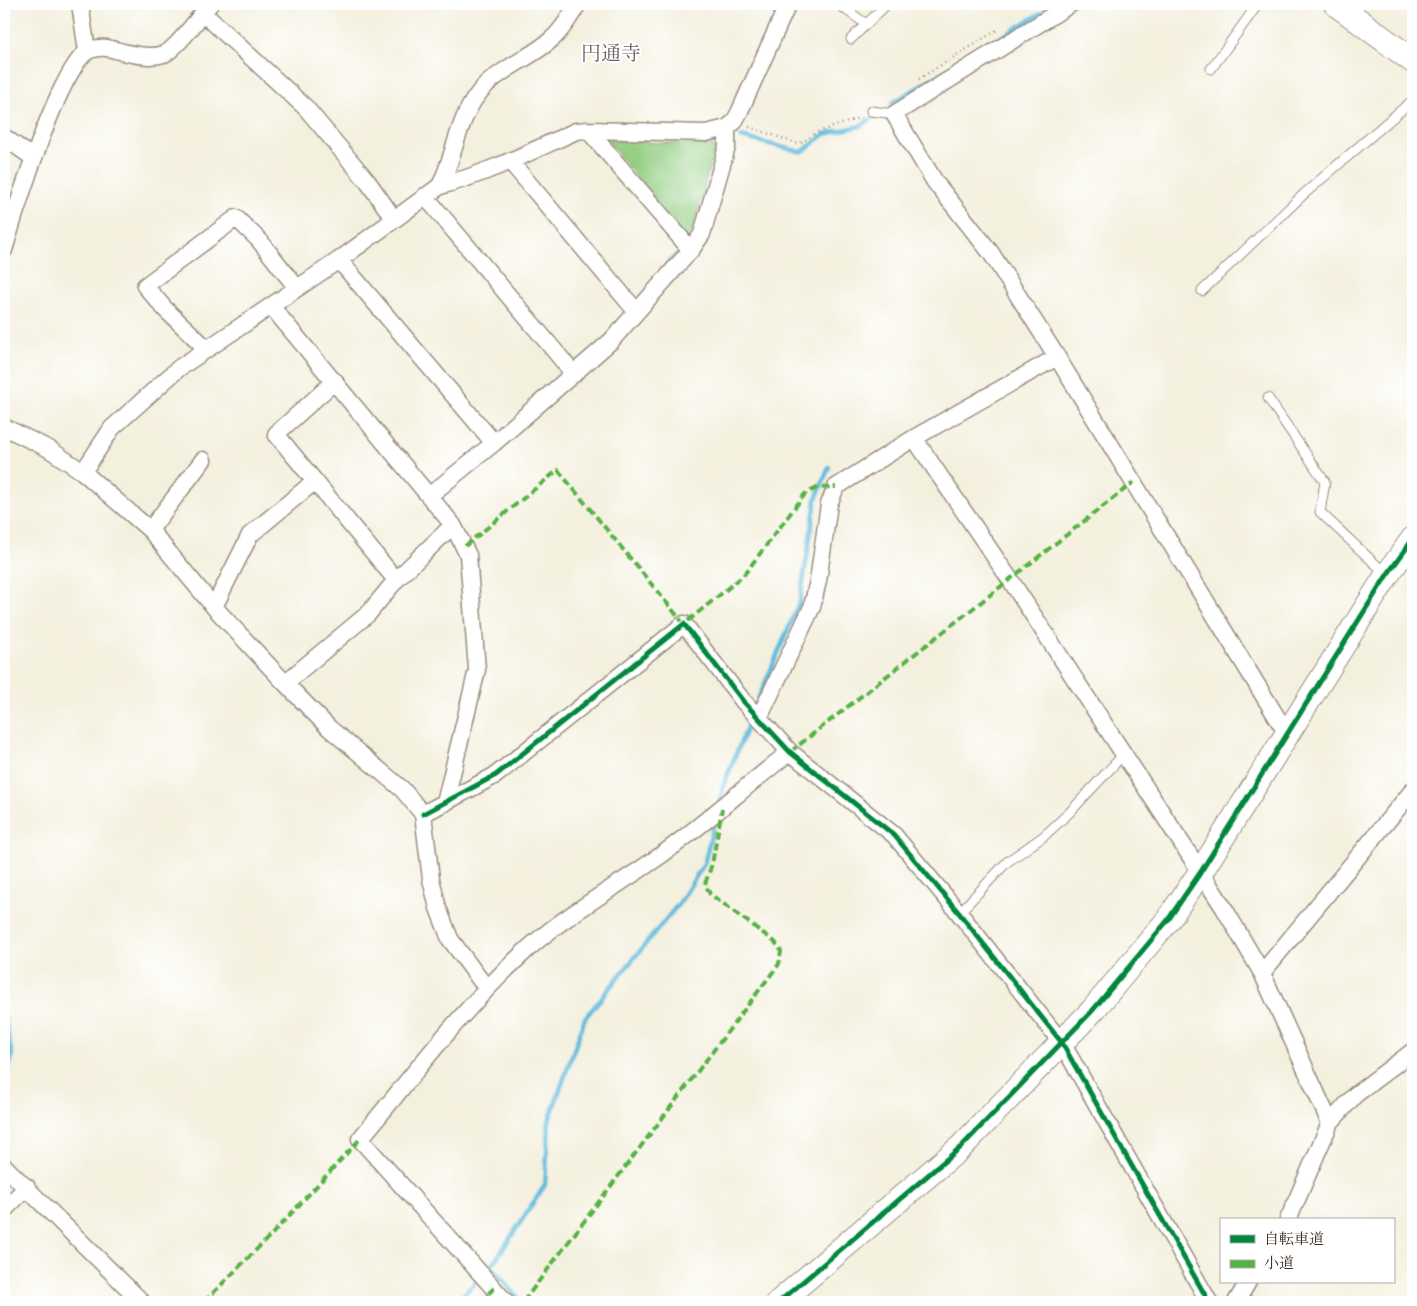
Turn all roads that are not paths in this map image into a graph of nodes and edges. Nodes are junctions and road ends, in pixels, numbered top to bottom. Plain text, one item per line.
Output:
1 (80, 4) edge
2 (578, 4) edge
3 (788, 4) edge
4 (838, 4) edge
5 (887, 4) edge
6 (1071, 4) edge
7 (1258, 4) edge
8 (1336, 4) edge
9 (207, 8) edge
10 (866, 24) junction
11 (851, 39) dead end
12 (88, 51) junction
13 (1413, 61) edge
14 (1211, 69) dead end
15 (1413, 100) edge
16 (871, 111) road end
17 (894, 114) junction
18 (730, 125) junction
19 (588, 130) junction
20 (4, 137) edge
21 (32, 158) junction
22 (510, 161) junction
23 (440, 186) junction
24 (425, 196) junction
25 (394, 219) junction
26 (4, 250) edge
27 (691, 250) junction
28 (340, 260) junction
29 (297, 288) junction
30 (1202, 291) dead end
31 (271, 306) junction
32 (636, 311) junction
33 (207, 349) junction
34 (1056, 357) junction
35 (574, 374) junction
36 (335, 381) junction
37 (1268, 398) dead end
38 (4, 427) edge
39 (914, 438) junction
40 (494, 444) junction
41 (203, 460) dead end
42 (83, 472) junction
43 (314, 481) junction
44 (429, 496) junction
45 (454, 525) junction
46 (150, 530) junction
47 (1413, 539) edge
48 (1387, 575) junction
49 (396, 580) junction
50 (214, 607) junction
51 (285, 683) junction
52 (759, 718) junction
53 (1287, 734) junction
54 (790, 752) junction
55 (1124, 754) junction
56 (1413, 790) edge
57 (444, 803) junction
58 (423, 814) junction
59 (1200, 873) junction
60 (959, 913) junction
61 (1262, 973) junction
62 (487, 989) junction
63 (1062, 1043) junction
64 (1413, 1051) edge
65 (1330, 1123) junction
66 (4, 1166) edge
67 (27, 1187) junction
68 (4, 1210) edge
69 (1289, 1218) edge
70 (1247, 1284) edge
71 (142, 1302) edge
72 (506, 1302) edge
73 (779, 1302) edge
74 (1209, 1302) edge
75 (1236, 1302) edge

1 - 12 street
2 - 23 street
3 - 18 street
4 - 10 lane
5 - 10 lane
6 - 17 street
7 - 14 lane
8 - 13 street
9 - 12 street
9 - 25 street
10 - 11 lane
12 - 21 street
15 - 30 lane
16 - 17 lane
17 - 34 street
18 - 19 street
18 - 27 street
19 - 22 street
19 - 27 street
20 - 21 street
21 - 26 street
22 - 23 street
22 - 32 street
23 - 24 street
24 - 25 street
24 - 35 street
25 - 28 street
27 - 32 street
28 - 29 street
28 - 40 street
29 - 31 street
29 - 33 street
31 - 33 street
31 - 36 street
32 - 35 street
33 - 42 street
34 - 39 street
34 - 53 street
35 - 40 street
36 - 43 street
36 - 44 street
37 - 48 lane
38 - 42 street
39 - 52 street
39 - 55 street
40 - 44 street
41 - 46 street
42 - 46 street
43 - 49 street
43 - 50 street
44 - 45 street
45 - 49 street
45 - 57 street
46 - 50 street
47 - 48 street
48 - 53 street
49 - 51 street
50 - 51 street
51 - 58 street
52 - 54 street
52 - 57 street
53 - 59 street
54 - 60 street
54 - 62 street
55 - 59 street
55 - 60 lane
56 - 61 street
57 - 58 street
58 - 62 street
59 - 61 street
59 - 63 street
60 - 63 street
61 - 65 street
62 - 72 street
63 - 73 street
63 - 74 street
64 - 65 street
65 - 69 street
66 - 67 street
67 - 68 street
67 - 71 street
70 - 75 street

